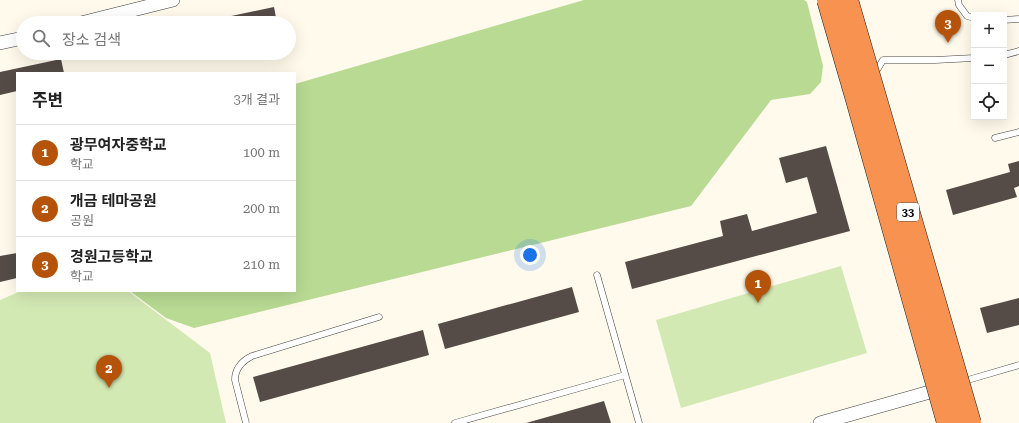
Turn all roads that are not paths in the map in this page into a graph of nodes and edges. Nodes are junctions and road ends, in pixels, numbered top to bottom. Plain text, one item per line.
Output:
1 (172, 0) edge
2 (828, 0) edge
3 (847, 0) edge
4 (958, 0) edge
5 (109, 16) edge
6 (971, 17) edge
7 (1019, 19) edge
8 (1007, 20) edge
9 (16, 40) edge
10 (0, 43) edge
11 (1019, 52) edge
12 (1007, 54) edge
13 (971, 58) edge
14 (866, 90) dead end
15 (1019, 132) edge
16 (995, 138) dead end
17 (597, 276) dead end
18 (379, 317) dead end
19 (1019, 365) edge
20 (625, 375) junction
21 (952, 385) joint
22 (246, 423) edge
23 (455, 423) edge
24 (639, 423) edge
25 (820, 423) edge
26 (948, 423) edge
27 (970, 423) edge

1 - 5 street
2 - 26 highway, 33, bridge
3 - 27 highway, 33, bridge
4 - 6 lane
7 - 8 lane
9 - 10 street
11 - 12 lane
13 - 14 lane
15 - 16 lane
17 - 20 lane
18 - 22 lane
19 - 21 lane
20 - 23 lane
20 - 24 lane
21 - 25 street

